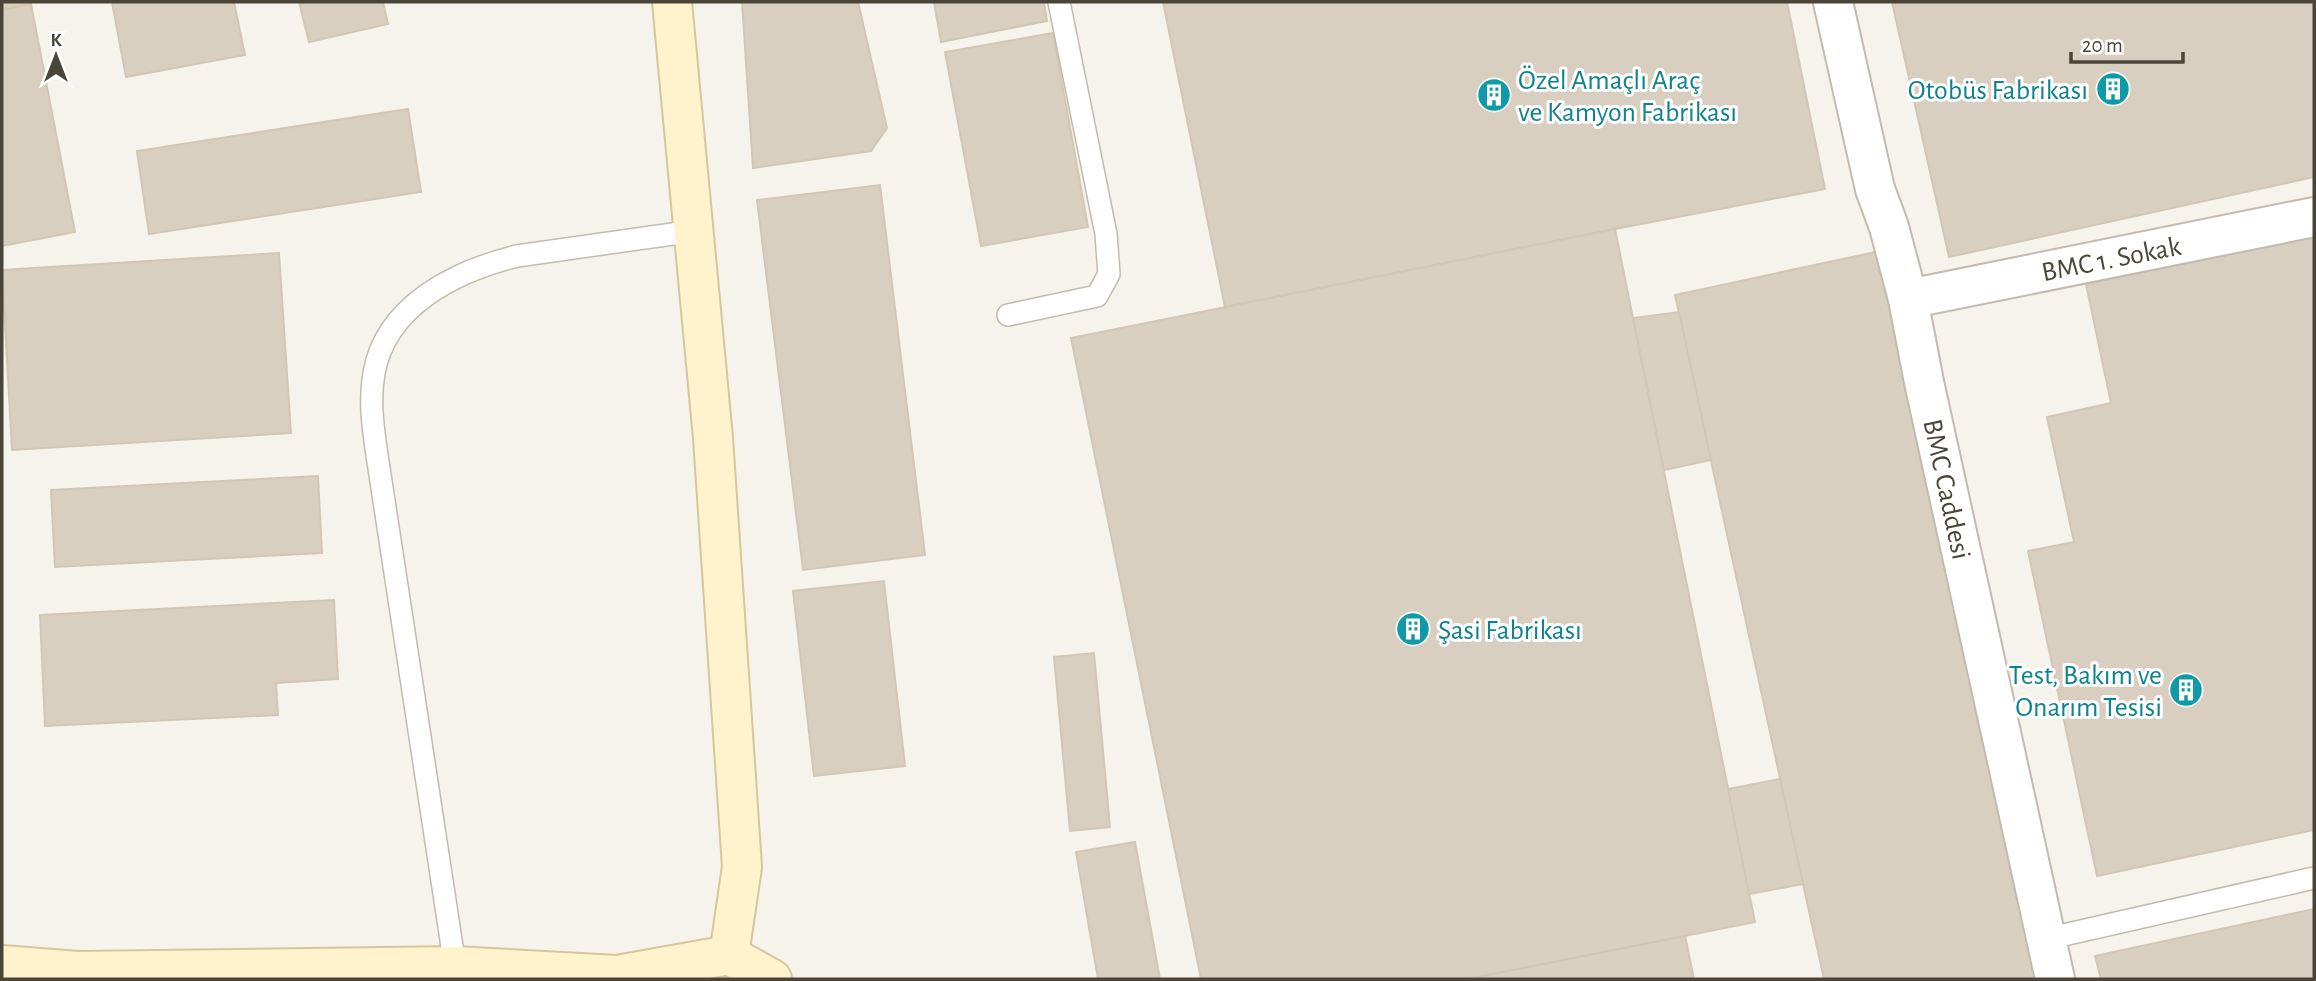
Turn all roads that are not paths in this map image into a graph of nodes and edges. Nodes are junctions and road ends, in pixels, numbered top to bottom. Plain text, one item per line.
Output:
1 (672, 2) edge
2 (1059, 2) edge
3 (1833, 2) edge
4 (2314, 217) edge
5 (694, 231) junction
6 (1908, 299) junction
7 (1009, 315) dead end
8 (2314, 878) edge
9 (2046, 939) junction
10 (729, 956) junction
11 (2, 965) edge
12 (455, 966) junction
13 (77, 975) edge
14 (772, 979) edge
15 (2055, 979) edge

1 - 5 street
2 - 7 lane
3 - 6 street, BMC Caddesi
4 - 6 street, BMC 1. Sokak
5 - 10 street
5 - 12 lane
6 - 9 street, BMC Caddesi
8 - 9 lane
9 - 15 street, BMC Caddesi
10 - 12 street
10 - 14 street
11 - 13 street
12 - 13 street

